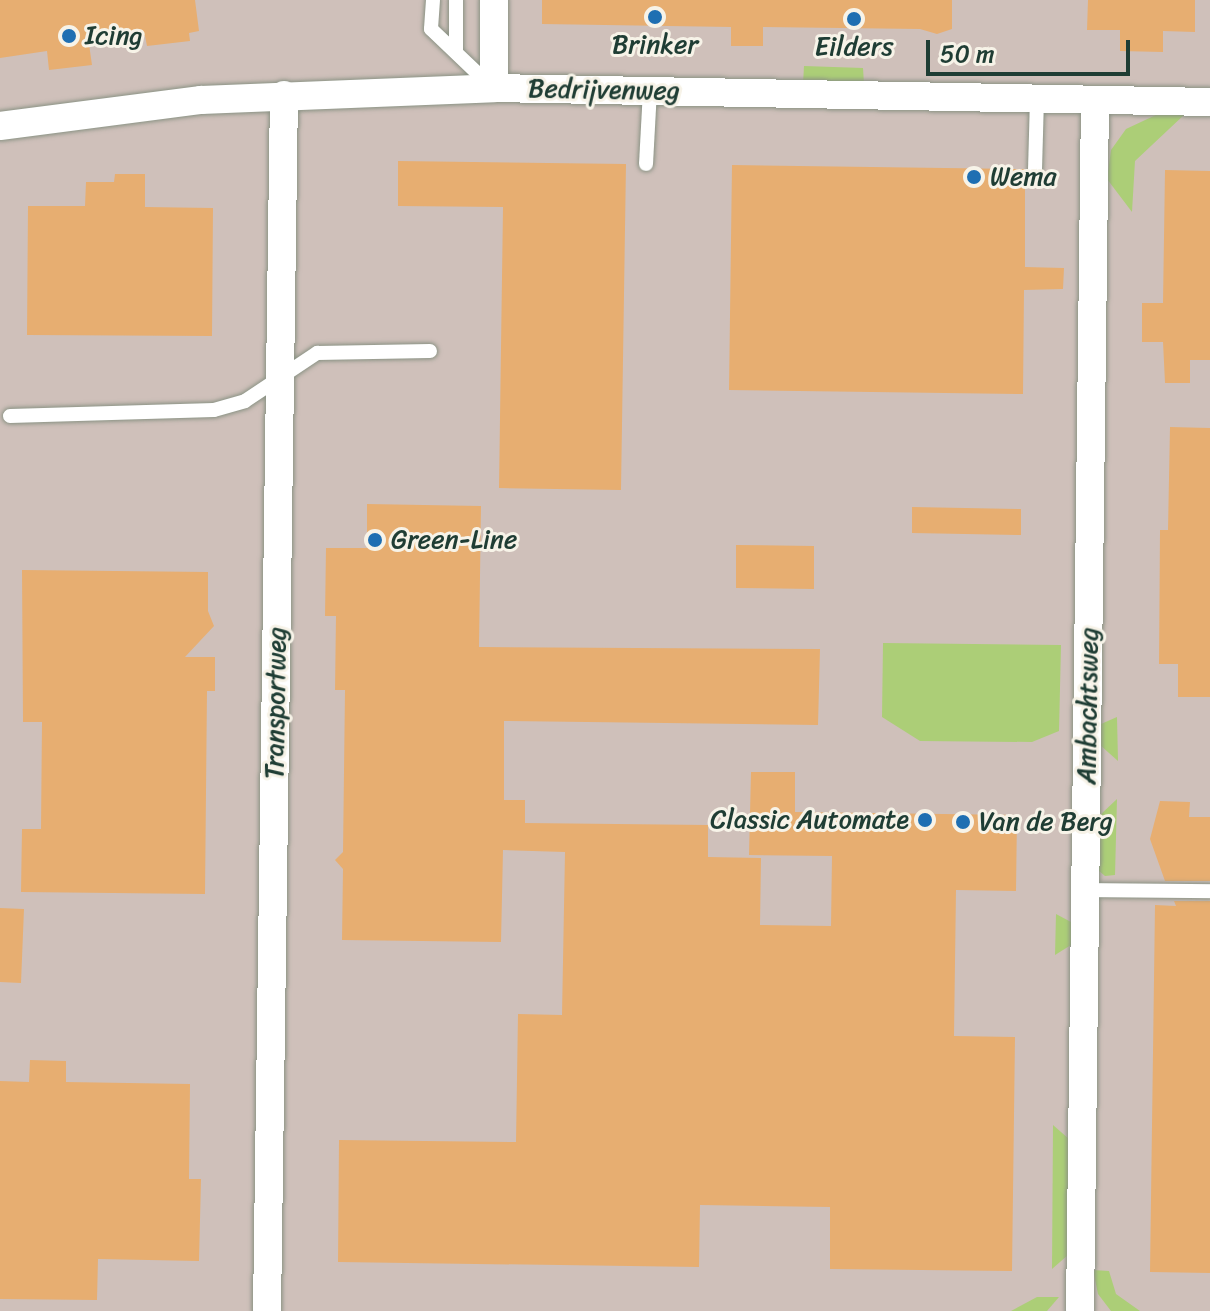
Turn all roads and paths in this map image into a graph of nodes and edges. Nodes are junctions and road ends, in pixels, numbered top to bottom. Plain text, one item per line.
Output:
1 (433, 0) edge
2 (456, 0) edge
3 (494, 0) edge
4 (456, 50) junction
5 (494, 88) junction
6 (650, 91) junction
7 (284, 95) junction
8 (1037, 99) junction
9 (1095, 101) junction
10 (1210, 102) edge
11 (0, 126) edge
12 (646, 164) dead end
13 (1035, 170) dead end
14 (430, 351) dead end
15 (281, 378) junction
16 (10, 416) dead end
17 (1086, 890) junction
18 (1210, 891) edge
19 (267, 1311) edge
20 (1080, 1311) edge

1 - 4 lane
2 - 4 lane
3 - 5 street
4 - 5 lane
5 - 6 street, Bedrijvenweg
5 - 7 street, Bedrijvenweg
6 - 8 street, Bedrijvenweg
6 - 12 lane
7 - 11 street, Bedrijvenweg
7 - 15 street, Transportweg
8 - 9 street, Bedrijvenweg
8 - 13 lane
9 - 10 street, Bedrijvenweg
9 - 17 street, Ambachtsweg
14 - 15 lane
15 - 16 lane
15 - 19 street, Transportweg
17 - 18 lane
17 - 20 street, Ambachtsweg

